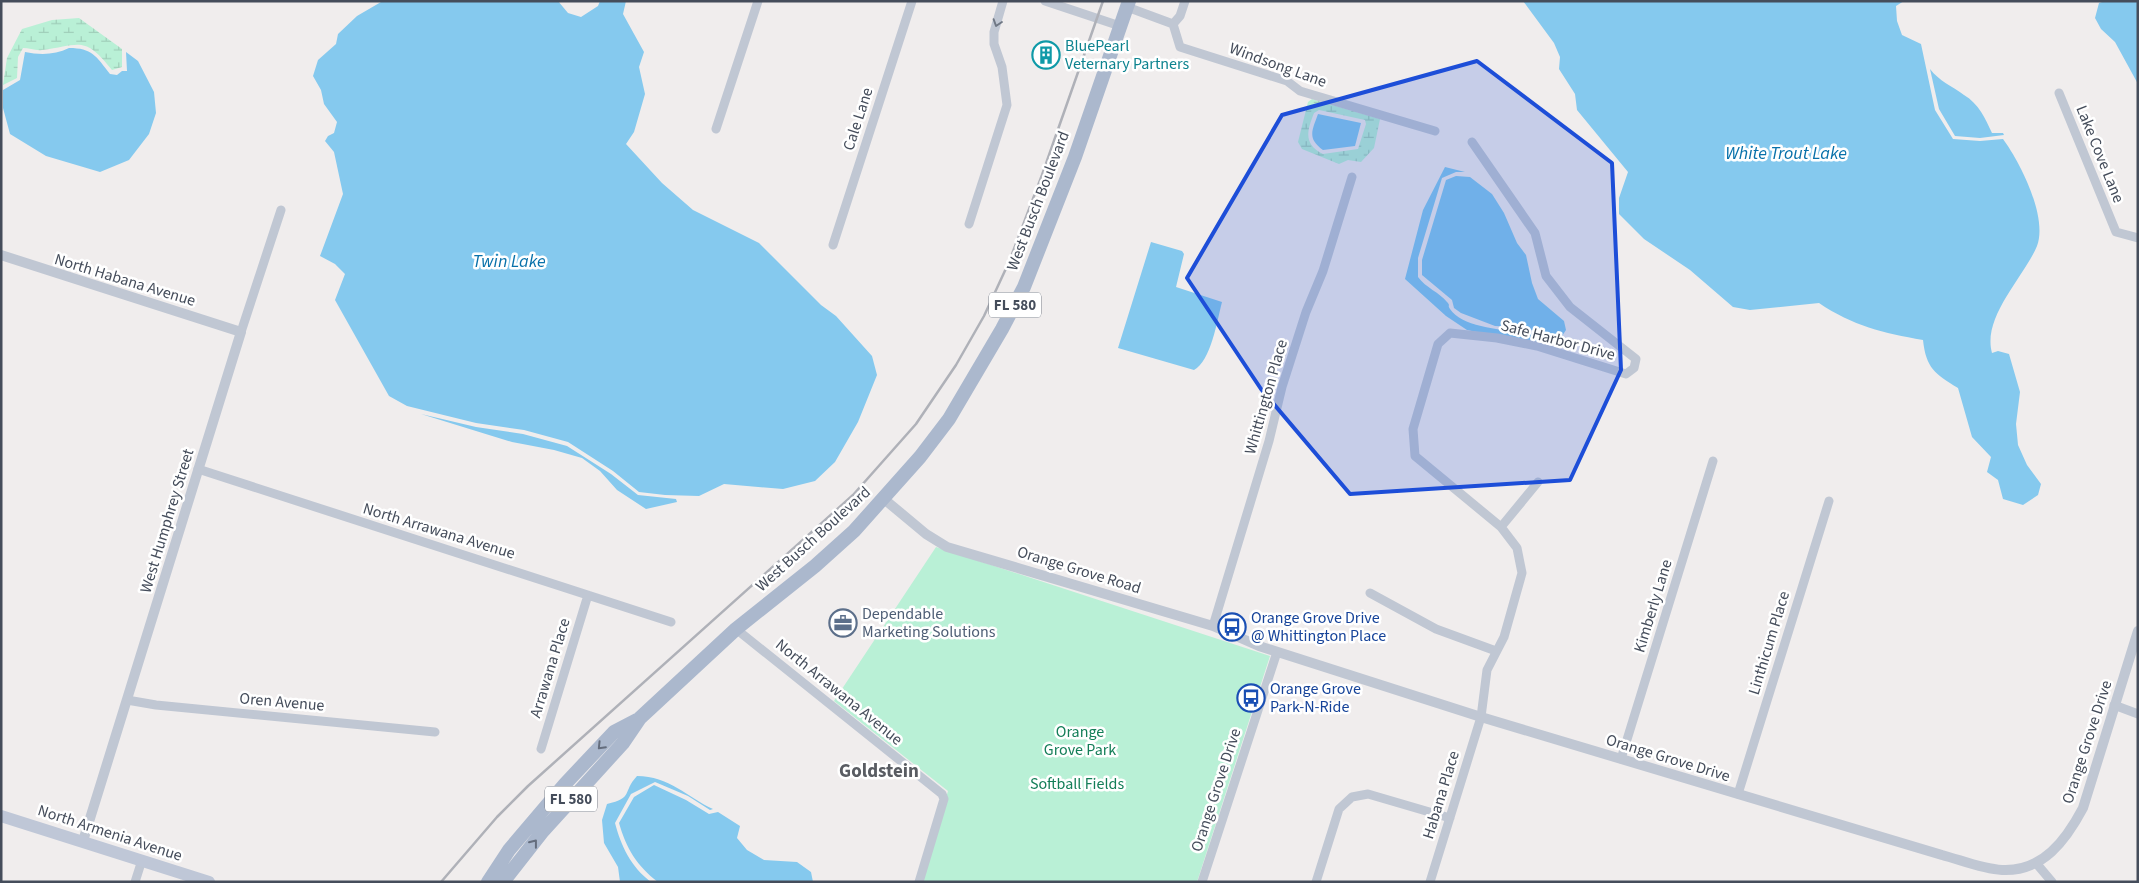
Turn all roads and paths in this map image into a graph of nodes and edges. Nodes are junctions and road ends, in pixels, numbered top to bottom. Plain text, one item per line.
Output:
1 (758, 1) edge
2 (912, 1) edge
3 (1003, 1) edge
4 (1045, 1) edge
5 (1185, 1) edge
6 (1128, 4) edge
7 (1173, 24) junction
8 (1120, 26) junction
9 (2059, 93) dead end
10 (716, 130) dead end
11 (1435, 130) dead end
12 (1472, 142) dead end
13 (1352, 177) dead end
14 (281, 210) dead end
15 (969, 224) dead end
16 (2138, 238) edge
17 (833, 245) dead end
18 (1, 255) edge
19 (241, 332) junction
20 (1713, 461) dead end
21 (198, 470) junction
22 (1538, 482) dead end
23 (884, 499) junction
24 (1829, 501) dead end
25 (1501, 527) junction
26 (1370, 593) dead end
27 (588, 595) junction
28 (670, 622) dead end
29 (1213, 626) junction
30 (736, 629) junction
31 (2138, 631) edge
32 (1496, 651) junction
33 (1277, 652) junction
34 (127, 700) junction
35 (2114, 706) junction
36 (2138, 714) edge
37 (1481, 717) junction
38 (640, 718) junction
39 (435, 732) dead end
40 (541, 749) dead end
41 (1621, 759) junction
42 (1738, 794) junction
43 (1, 816) edge
44 (1450, 818) junction
45 (83, 841) junction
46 (142, 860) junction
47 (2036, 863) junction
48 (135, 882) edge
49 (209, 882) edge
50 (488, 882) edge
51 (504, 882) edge
52 (919, 882) edge
53 (1202, 882) edge
54 (1316, 882) edge
55 (1430, 882) edge
56 (2052, 882) edge

1 - 10 street
2 - 17 street, Cale Lane
3 -> 15 street
4 - 8 street
5 - 7 street
6 - 7 street
6 - 8 main road, West Busch Boulevard / FL 580
7 - 11 street, Windsong Lane
8 - 23 main road, West Busch Boulevard / FL 580
9 - 16 street, Lake Cove Lane
12 - 25 street, Safe Harbor Drive
13 - 29 street, Whittington Place
14 - 19 street, West Humphrey Street
18 - 19 street, North Habana Avenue
19 - 21 street, West Humphrey Street
20 - 41 street, Kimberly Lane
21 - 27 street, North Arrawana Avenue
21 - 34 street, West Humphrey Street
22 - 25 street
23 - 29 street, Orange Grove Road
23 - 30 main road, West Busch Boulevard / FL 580
24 - 42 street, Linthicum Place
25 - 32 street, Safe Harbor Drive
26 - 32 street
27 - 28 street, North Arrawana Avenue
27 - 40 street, Arrawana Place
29 - 33 street, Orange Grove Road
30 - 38 main road, West Busch Boulevard / FL 580
30 - 52 street, North Arrawana Avenue
31 - 35 street, Orange Grove Drive
32 - 37 street, Safe Harbor Drive
33 - 37 street, Orange Grove Drive
33 - 53 street, Orange Grove Drive
34 - 39 street, Oren Avenue
34 - 45 street, West Humphrey Street
35 - 36 street
35 - 47 street, Orange Grove Drive
37 - 41 street, Orange Grove Drive
37 - 44 street, Habana Place
38 -> 50 main road, West Busch Boulevard
51 -> 38 main road, West Busch Boulevard / FL 580
41 - 42 street, Orange Grove Drive
42 - 47 street, Orange Grove Drive
43 - 45 main road, North Armenia Avenue
44 - 54 street
44 - 55 street, Habana Place
45 - 46 main road, North Armenia Avenue
46 - 48 street
46 - 49 main road, North Armenia Avenue
47 - 56 street

